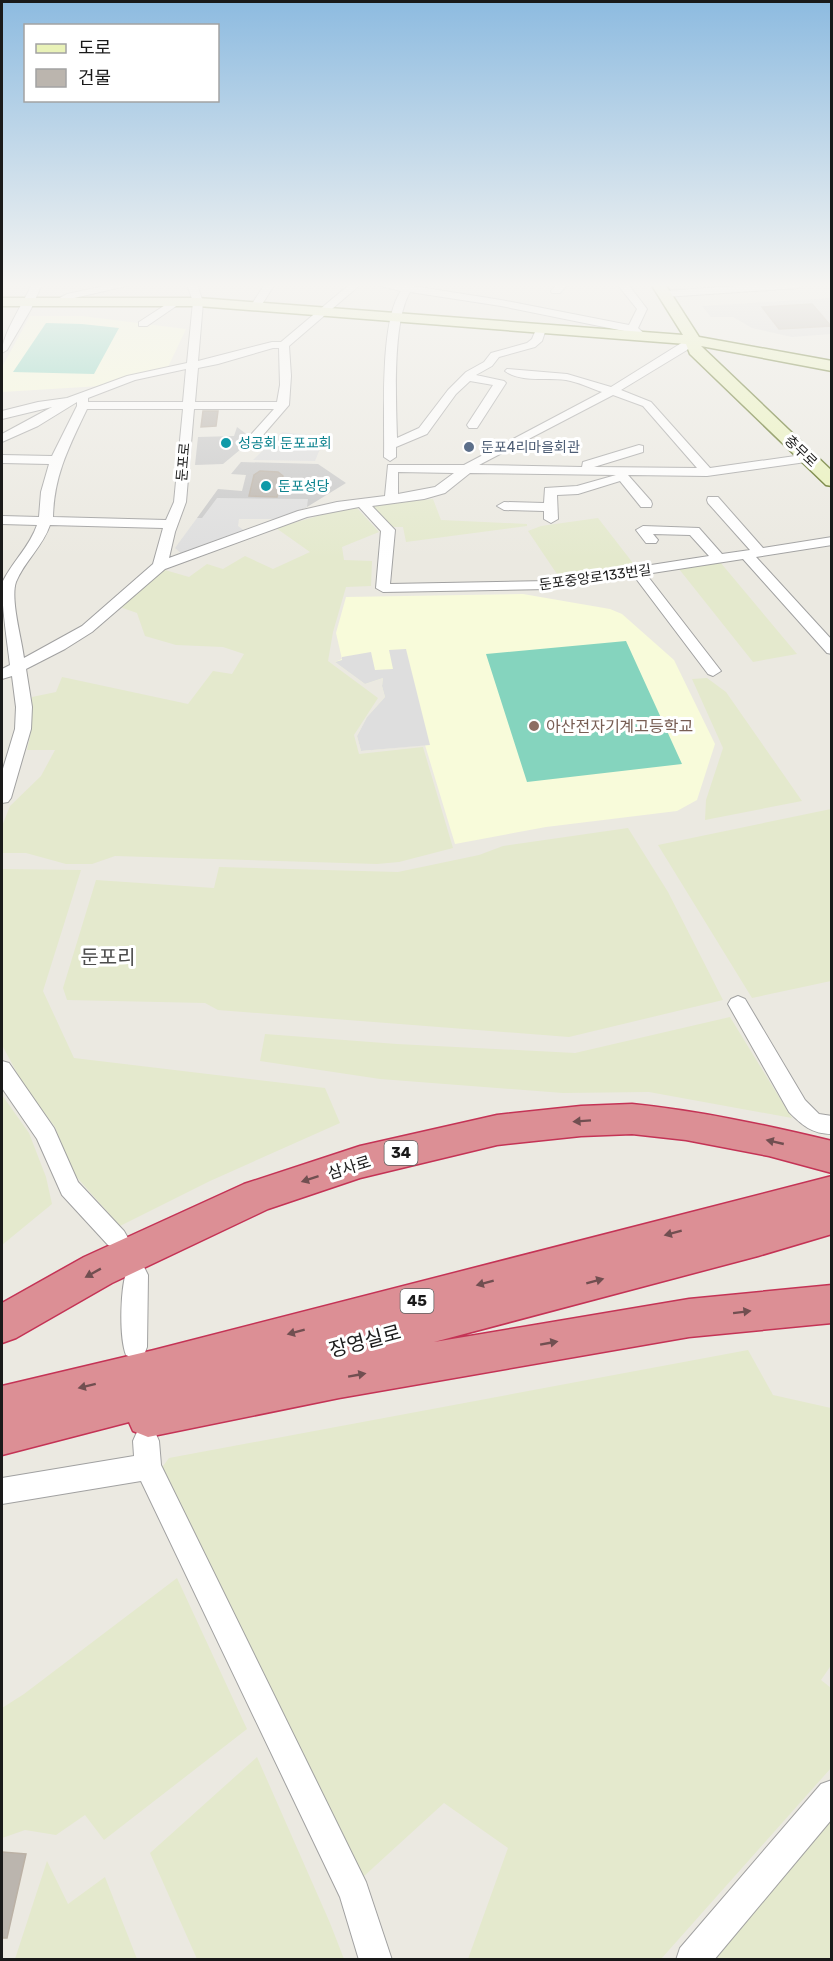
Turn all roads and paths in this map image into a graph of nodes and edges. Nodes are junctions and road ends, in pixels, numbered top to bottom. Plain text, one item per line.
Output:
1 (140, 376) edge
2 (191, 376) edge
3 (285, 376) edge
4 (393, 376) edge
5 (533, 376) edge
6 (639, 376) edge
7 (721, 376) edge
8 (468, 377) joint
9 (612, 392) junction
10 (69, 401) junction
11 (83, 401) junction
12 (188, 405) junction
13 (283, 405) junction
14 (2, 415) edge
15 (473, 425) dead end
16 (2, 438) edge
17 (253, 439) dead end
18 (391, 445) junction
19 (639, 449) dead end
20 (809, 458) junction
21 (2, 459) edge
22 (56, 460) junction
23 (392, 468) junction
24 (465, 468) junction
25 (565, 471) junction
26 (707, 472) junction
27 (626, 474) junction
28 (831, 480) edge
29 (503, 490) dead end
30 (391, 498) junction
31 (713, 500) dead end
32 (361, 502) junction
33 (646, 504) dead end
34 (2, 520) edge
35 (46, 521) junction
36 (171, 524) junction
37 (651, 540) dead end
38 (831, 541) edge
39 (753, 553) junction
40 (718, 558) junction
41 (160, 566) junction
42 (637, 571) junction
43 (831, 650) edge
44 (18, 668) junction
45 (713, 671) dead end
46 (2, 675) edge
47 (8, 760) edge
48 (2, 798) edge
49 (738, 1004) dead end
50 (2, 1069) edge
51 (831, 1125) edge
52 (830, 1186) edge
53 (831, 1228) edge
54 (116, 1238) dead end
55 (758, 1239) junction
56 (136, 1275) dead end
57 (831, 1304) edge
58 (2, 1324) edge
59 (135, 1347) dead end
60 (4, 1424) edge
61 (2, 1491) edge
62 (831, 1795) edge
63 (376, 1959) edge
64 (692, 1959) edge

1 - 11 street
2 - 12 street, 둔포로
3 - 13 street
4 - 18 street
5 - 9 street
6 - 9 street
7 - 20 street, 충무로
8 - 15 street
8 - 18 street
9 - 24 street
9 - 26 street
10 - 11 street
10 - 14 street
10 - 16 street
11 - 12 street
11 - 22 street
12 - 13 street
12 - 36 street, 둔포로
13 - 17 street
18 - 23 street
19 - 25 street
20 - 26 street
20 - 28 street, 충무로
21 - 22 street
22 - 35 street
23 - 24 street
23 - 30 street
24 - 25 street
24 - 30 street
25 - 27 street
26 - 27 street
27 - 29 street
27 - 33 street
30 - 32 street
31 - 39 street
32 - 41 street
32 - 42 street, 둔포중앙로133번길
34 - 35 street
35 - 36 street
35 - 44 street
36 - 41 street, 둔포로
37 - 40 street
38 - 39 street, 둔포중앙로133번길
39 - 40 street, 둔포중앙로133번길
39 - 43 street
40 - 42 street, 둔포중앙로133번길
41 - 44 street
42 - 45 street
44 - 46 street
44 - 47 street
47 - 48 street
49 - 51 street
50 - 54 street
52 - 55 highway, 장영실로 / 45
52 -> 58 highway, 삼사로 / 34
52 -> 60 highway, 장영실로 / 45
53 - 55 highway
60 -> 55 highway, 장영실로 / 45
56 - 59 street
60 -> 57 highway
61 - 63 street
62 - 64 street

